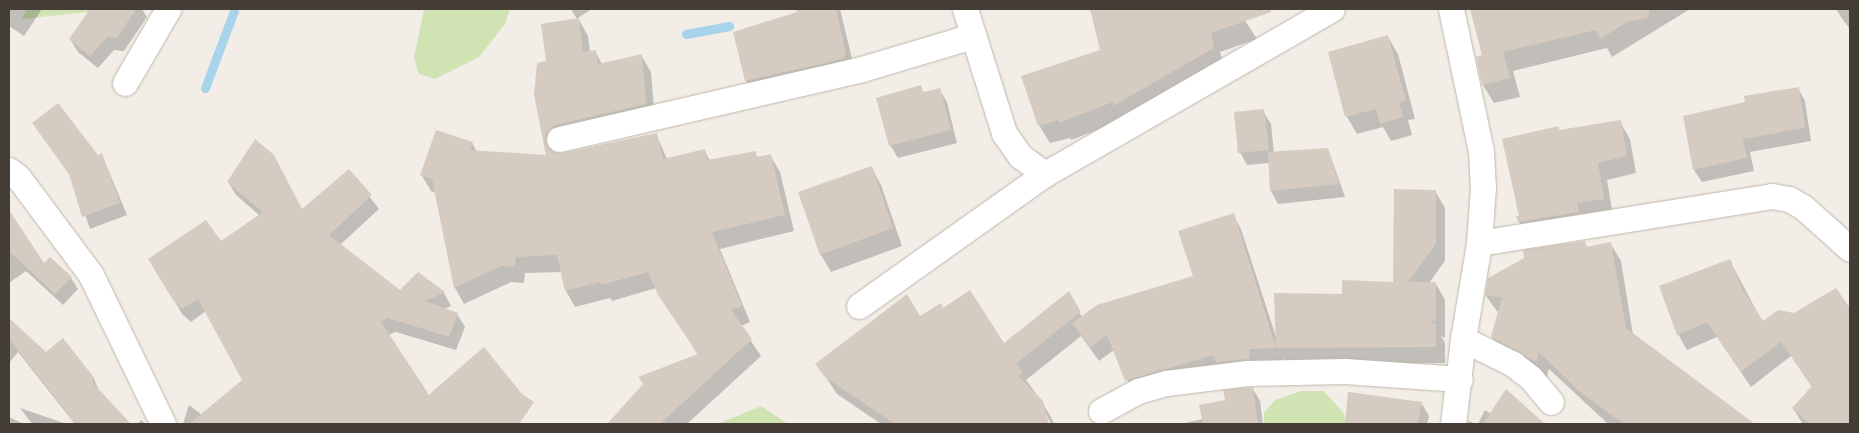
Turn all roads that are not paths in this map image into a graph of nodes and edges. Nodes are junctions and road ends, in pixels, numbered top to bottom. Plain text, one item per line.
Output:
1 (168, 9) edge
2 (965, 9) edge
3 (1332, 9) edge
4 (1451, 9) edge
5 (973, 36) junction
6 (125, 83) dead end
7 (559, 139) dead end
8 (9, 170) edge
9 (1045, 174) junction
10 (1479, 243) junction
11 (1850, 249) edge
12 (859, 306) dead end
13 (1463, 339) junction
14 (1460, 379) junction
15 (1551, 402) dead end
16 (1101, 411) dead end
17 (163, 424) edge
18 (1453, 424) edge

1 - 6 street
2 - 5 street
3 - 9 street
4 - 10 street
5 - 7 street
5 - 9 street
8 - 17 street
9 - 12 street
10 - 11 street
10 - 13 street
13 - 14 street
13 - 15 street
14 - 16 street
14 - 18 street

